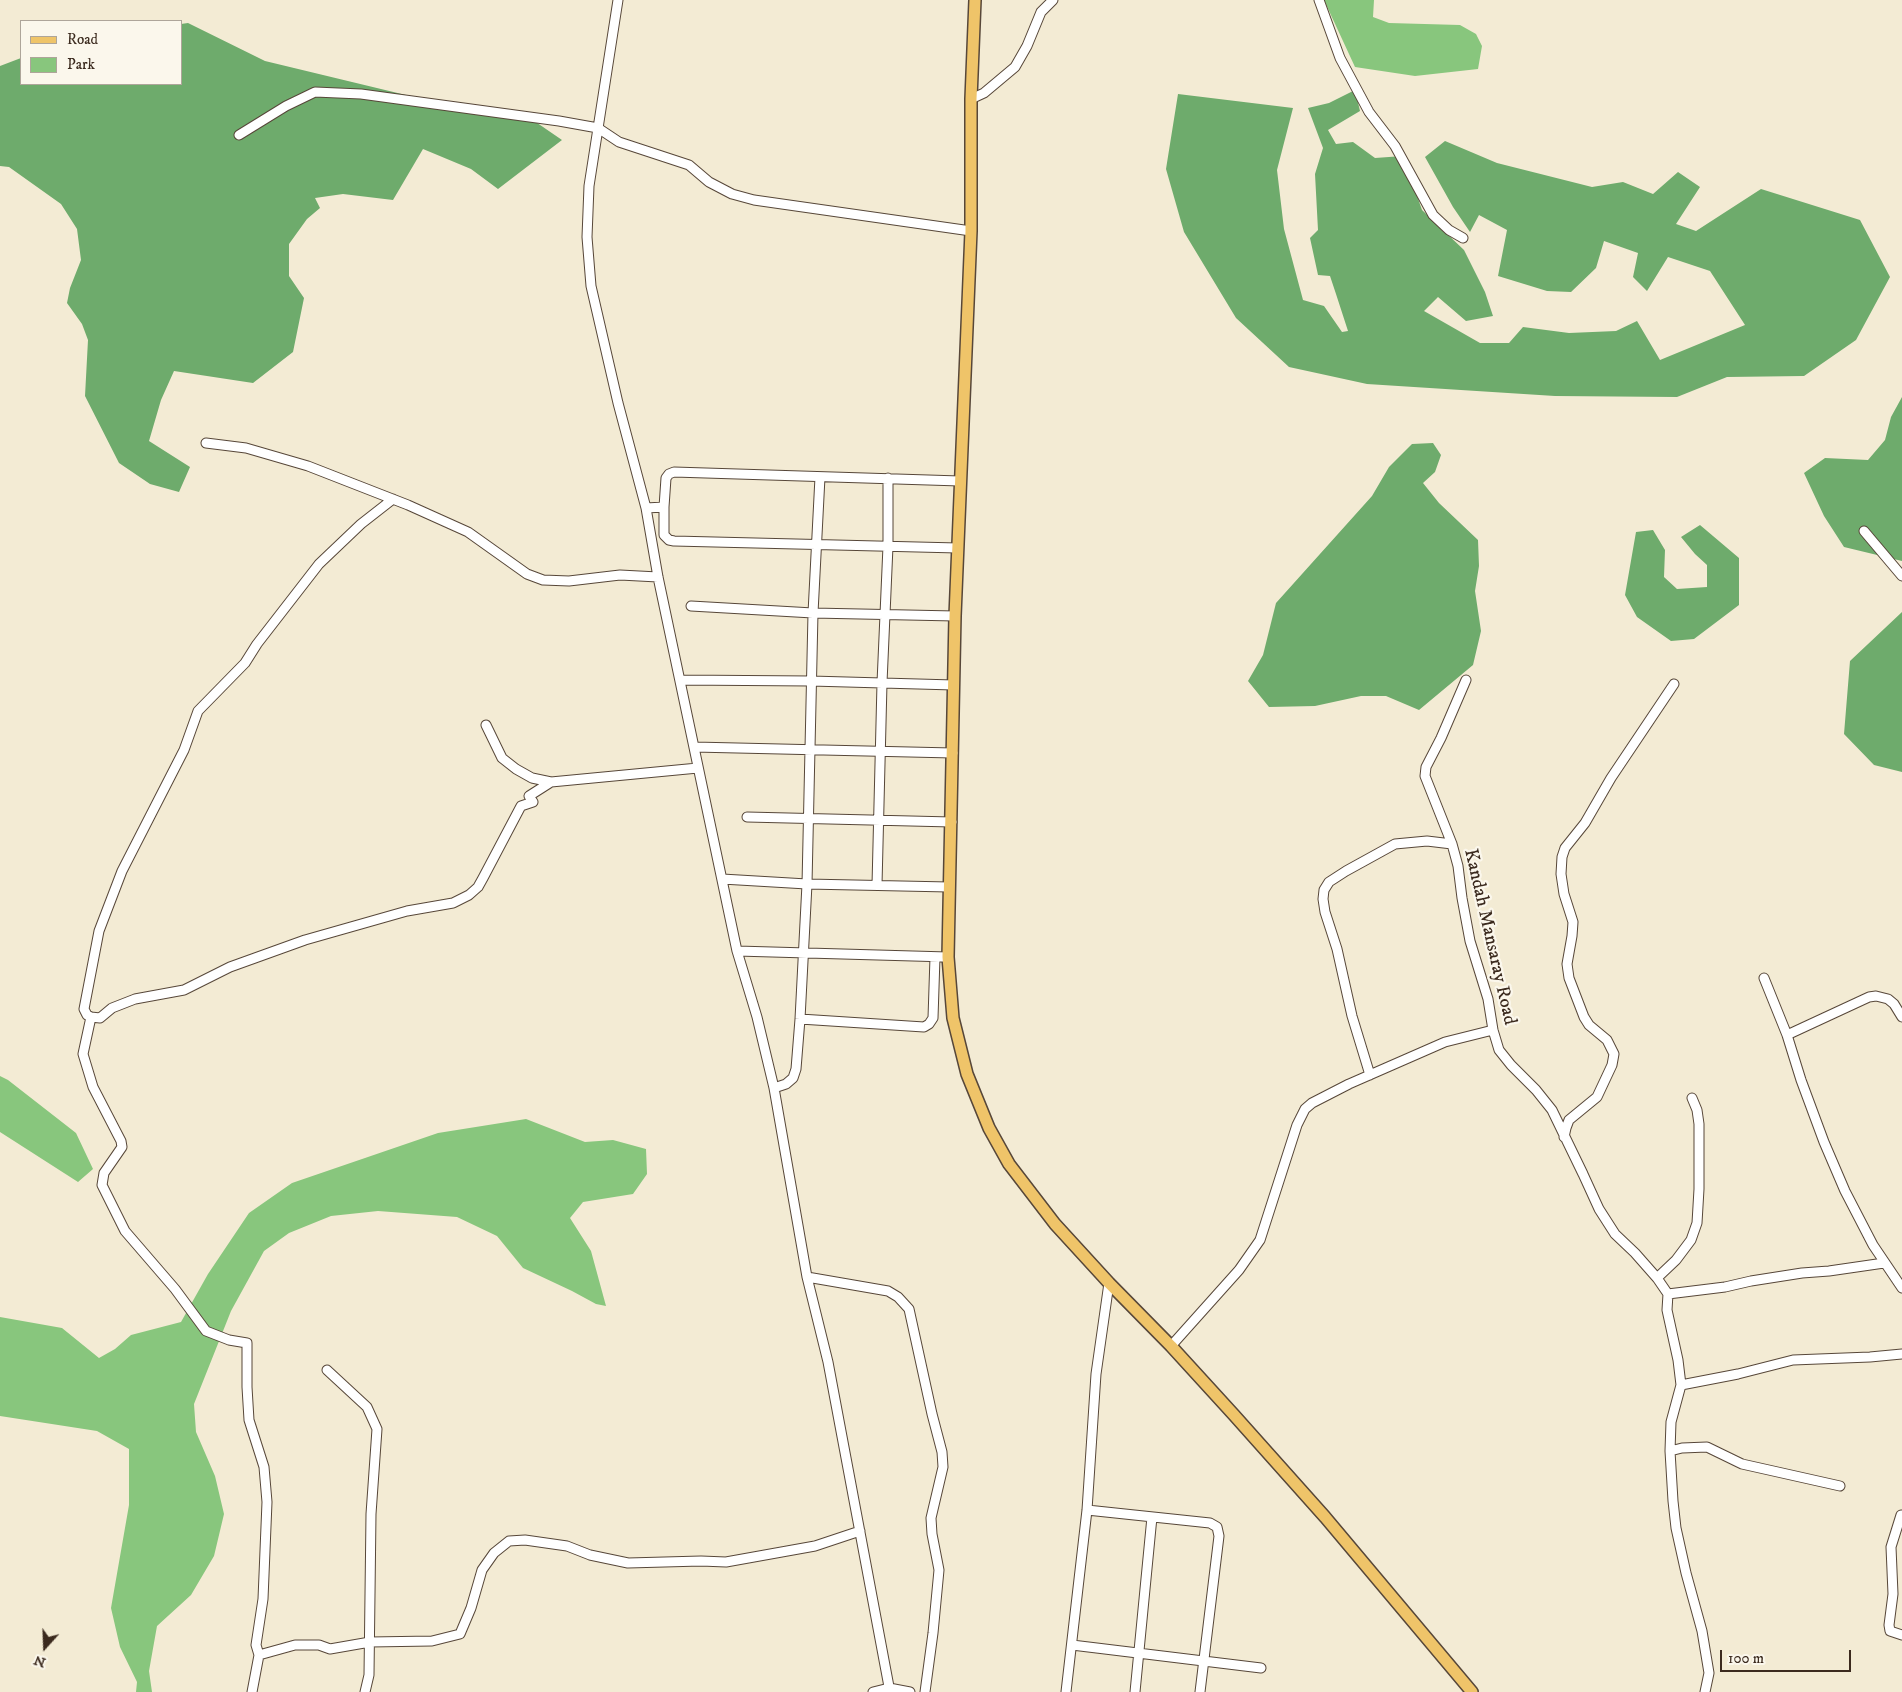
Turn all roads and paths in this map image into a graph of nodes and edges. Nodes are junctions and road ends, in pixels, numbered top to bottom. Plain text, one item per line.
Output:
1 (618, 0) edge
2 (975, 0) edge
3 (1053, 0) edge
4 (1319, 0) edge
5 (971, 99) junction
6 (598, 128) junction
7 (239, 135) dead end
8 (971, 231) junction
9 (1463, 238) dead end
10 (206, 443) dead end
11 (820, 476) junction
12 (888, 478) junction
13 (960, 481) junction
14 (393, 499) junction
15 (664, 507) junction
16 (646, 508) junction
17 (1864, 531) dead end
18 (816, 545) junction
19 (888, 546) junction
20 (958, 548) junction
21 (1902, 576) edge
22 (658, 577) junction
23 (691, 606) dead end
24 (813, 613) junction
25 (884, 614) junction
26 (955, 616) junction
27 (680, 680) junction
28 (1466, 680) dead end
29 (811, 681) junction
30 (882, 683) junction
31 (1674, 684) dead end
32 (954, 685) junction
33 (486, 725) dead end
34 (694, 747) junction
35 (810, 749) junction
36 (881, 751) junction
37 (953, 753) junction
38 (698, 768) junction
39 (551, 782) junction
40 (747, 816) dead end
41 (808, 818) junction
42 (879, 820) junction
43 (952, 822) junction
44 (1452, 844) junction
45 (722, 879) junction
46 (806, 884) junction
47 (877, 885) junction
48 (949, 887) junction
49 (737, 951) junction
50 (803, 953) junction
51 (935, 957) junction
52 (948, 957) junction
53 (1764, 978) dead end
54 (91, 1017) junction
55 (1902, 1017) edge
56 (800, 1019) junction
57 (1493, 1030) junction
58 (1787, 1035) junction
59 (1370, 1075) junction
60 (774, 1088) junction
61 (1692, 1098) dead end
62 (1564, 1137) junction
63 (1884, 1263) junction
64 (807, 1277) junction
65 (1657, 1278) junction
66 (1109, 1283) junction
67 (1902, 1288) edge
68 (1668, 1294) junction
69 (1171, 1346) junction
70 (1902, 1354) edge
71 (327, 1370) dead end
72 (1681, 1385) junction
73 (1670, 1452) junction
74 (1840, 1486) dead end
75 (1087, 1510) junction
76 (1901, 1514) edge
77 (1152, 1517) junction
78 (860, 1531) junction
79 (1902, 1635) edge
80 (370, 1642) junction
81 (1072, 1645) junction
82 (1139, 1652) junction
83 (259, 1655) junction
84 (1204, 1660) junction
85 (1261, 1668) dead end
86 (1461, 1680) junction
87 (889, 1690) edge
88 (252, 1692) edge
89 (365, 1692) edge
90 (873, 1692) edge
91 (910, 1692) edge
92 (925, 1692) edge
93 (1066, 1692) edge
94 (1135, 1692) edge
95 (1200, 1692) edge
96 (1461, 1692) edge
97 (1472, 1692) edge
98 (1705, 1692) edge

1 - 6 street
2 - 5 main road
3 - 5 street
4 - 9 street
5 - 8 main road
6 - 7 street
6 - 8 street
6 - 16 street
8 - 13 main road
10 - 14 street
11 - 12 street
11 - 15 street
11 - 18 street
12 - 13 street
12 - 19 street
13 - 20 main road
14 - 22 street
14 - 54 street
15 - 16 street
15 - 18 street
16 - 22 street
17 - 21 street
18 - 19 street
18 - 24 street
19 - 20 street
19 - 25 street
20 - 26 main road
22 - 27 street
23 - 24 street
24 - 25 street
24 - 29 street
25 - 26 street
25 - 30 street
26 - 32 main road
27 - 29 street
27 - 34 street
28 - 44 street, Kandah Mansaray Road
29 - 30 street
29 - 35 street
30 - 32 street
30 - 36 street
31 - 62 street
32 - 37 main road
33 - 39 street
34 - 35 street
34 - 38 street
35 - 36 street
35 - 41 street
36 - 37 street
36 - 42 street
37 - 43 main road
38 - 39 street
38 - 45 street
39 - 54 street
40 - 41 street
41 - 42 street
41 - 46 street
42 - 43 street
42 - 47 street
43 - 48 main road
44 - 57 street, Kandah Mansaray Road
44 - 59 street
45 - 46 street
45 - 49 street
46 - 47 street
46 - 50 street
47 - 48 street
48 - 52 main road
49 - 50 street
49 - 60 street
50 - 51 street
50 - 56 street
51 - 52 street
51 - 56 street
52 - 66 main road
53 - 58 street
54 - 83 street
55 - 58 street
56 - 60 street
57 - 59 street
57 - 62 street, Kandah Mansaray Road
58 - 63 street
59 - 69 street
60 - 64 street
61 - 65 street
62 - 65 street, Kandah Mansaray Road
63 - 67 street
63 - 68 street
64 - 78 street
64 - 92 street
65 - 68 street, Kandah Mansaray Road
66 - 69 main road
66 - 75 street
68 - 72 street
69 - 86 main road
70 - 72 street
71 - 80 street
72 - 73 street
73 - 74 street
73 - 98 street
75 - 77 street
75 - 81 street
76 - 79 street
77 - 82 street
77 - 84 street
78 - 80 street
78 - 87 street
80 - 83 street
80 - 89 street
81 - 82 street
81 - 93 street
82 - 84 street
82 - 94 street
83 - 88 street
84 - 85 street
84 - 95 street
86 - 96 street
86 - 97 main road
87 - 90 street
87 - 91 street

